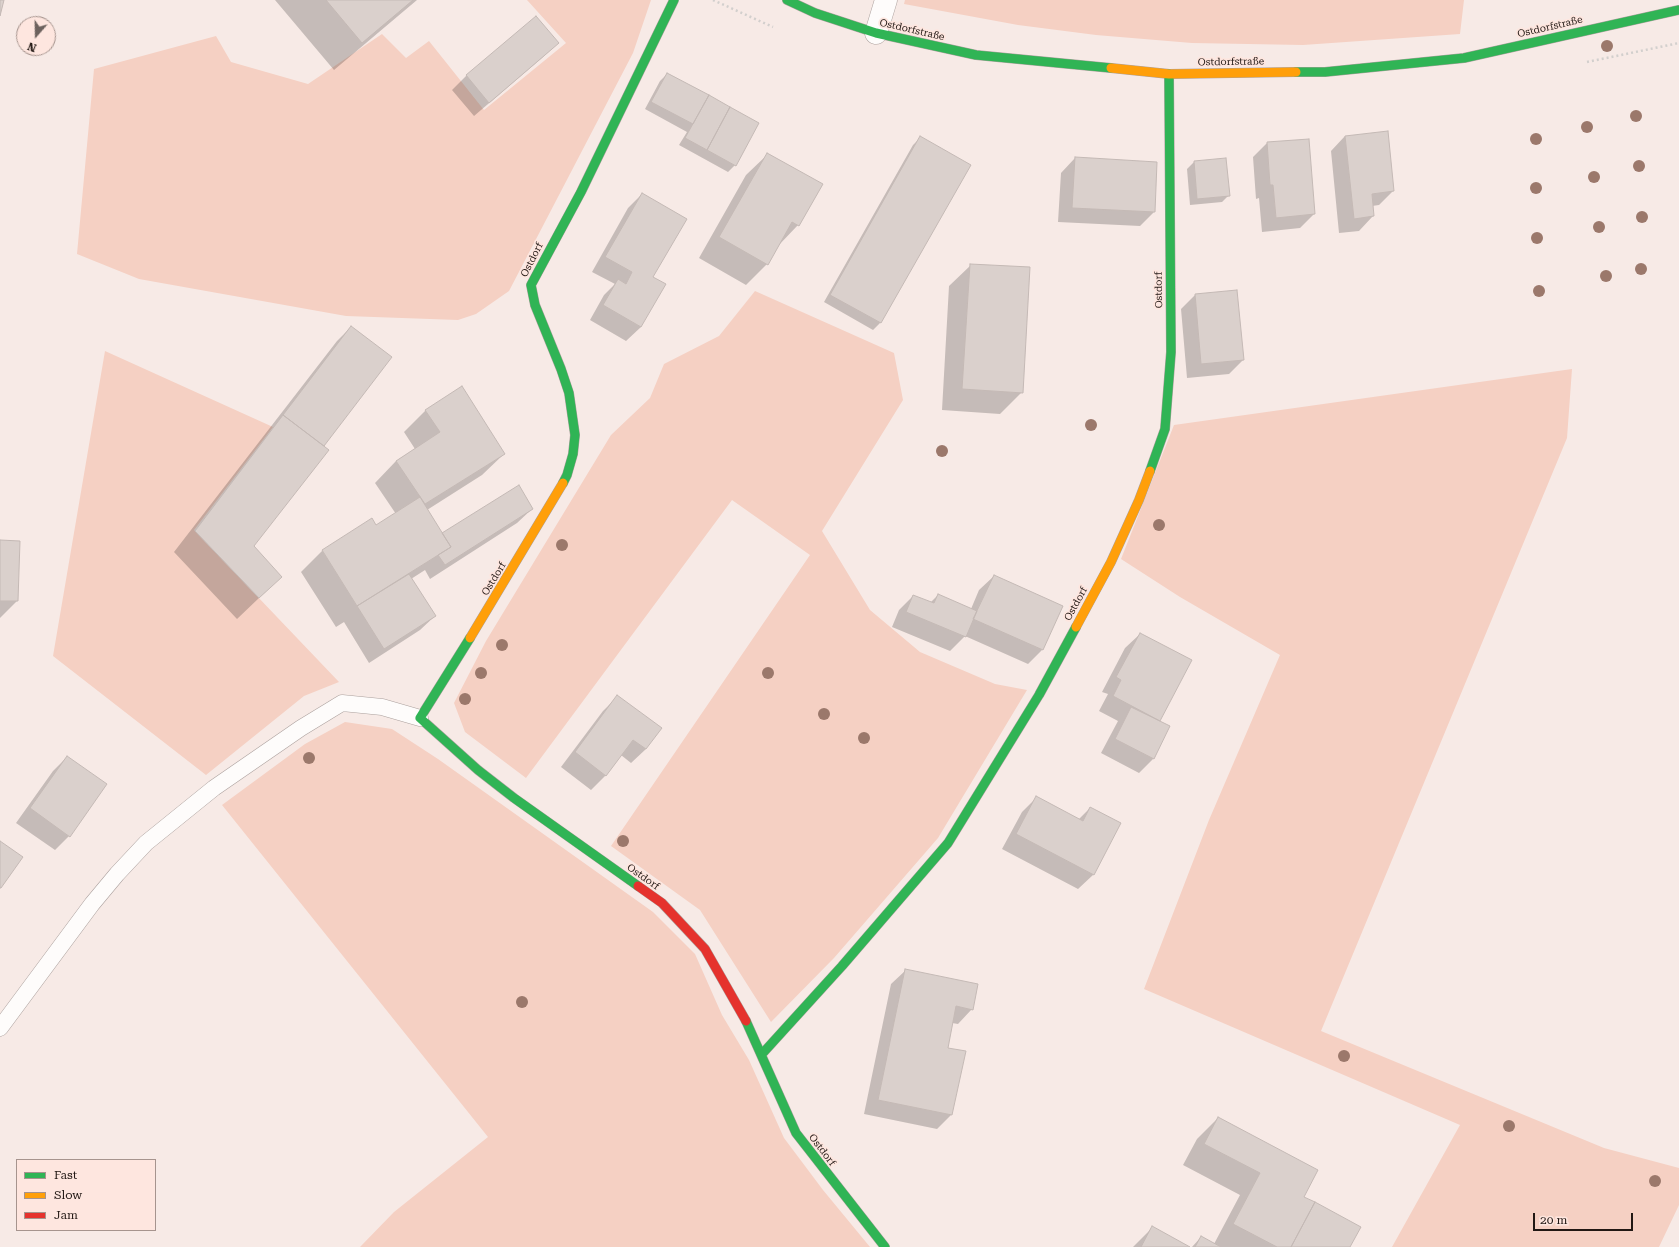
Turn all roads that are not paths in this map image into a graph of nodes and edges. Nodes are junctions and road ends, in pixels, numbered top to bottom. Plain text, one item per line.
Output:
1 (674, 0) edge
2 (787, 0) edge
3 (886, 0) edge
4 (1679, 10) edge
5 (876, 33) junction
6 (1169, 74) junction
7 (420, 718) junction
8 (0, 1028) edge
9 (762, 1054) junction
10 (885, 1247) edge

1 - 7 street, Ostdorf
2 - 5 street, Ostdorfstraße
3 - 5 street
4 - 6 street, Ostdorfstraße
5 - 6 street, Ostdorfstraße
6 - 9 street, Ostdorf
7 - 8 lane
7 - 9 street, Ostdorf
9 - 10 street, Ostdorf

